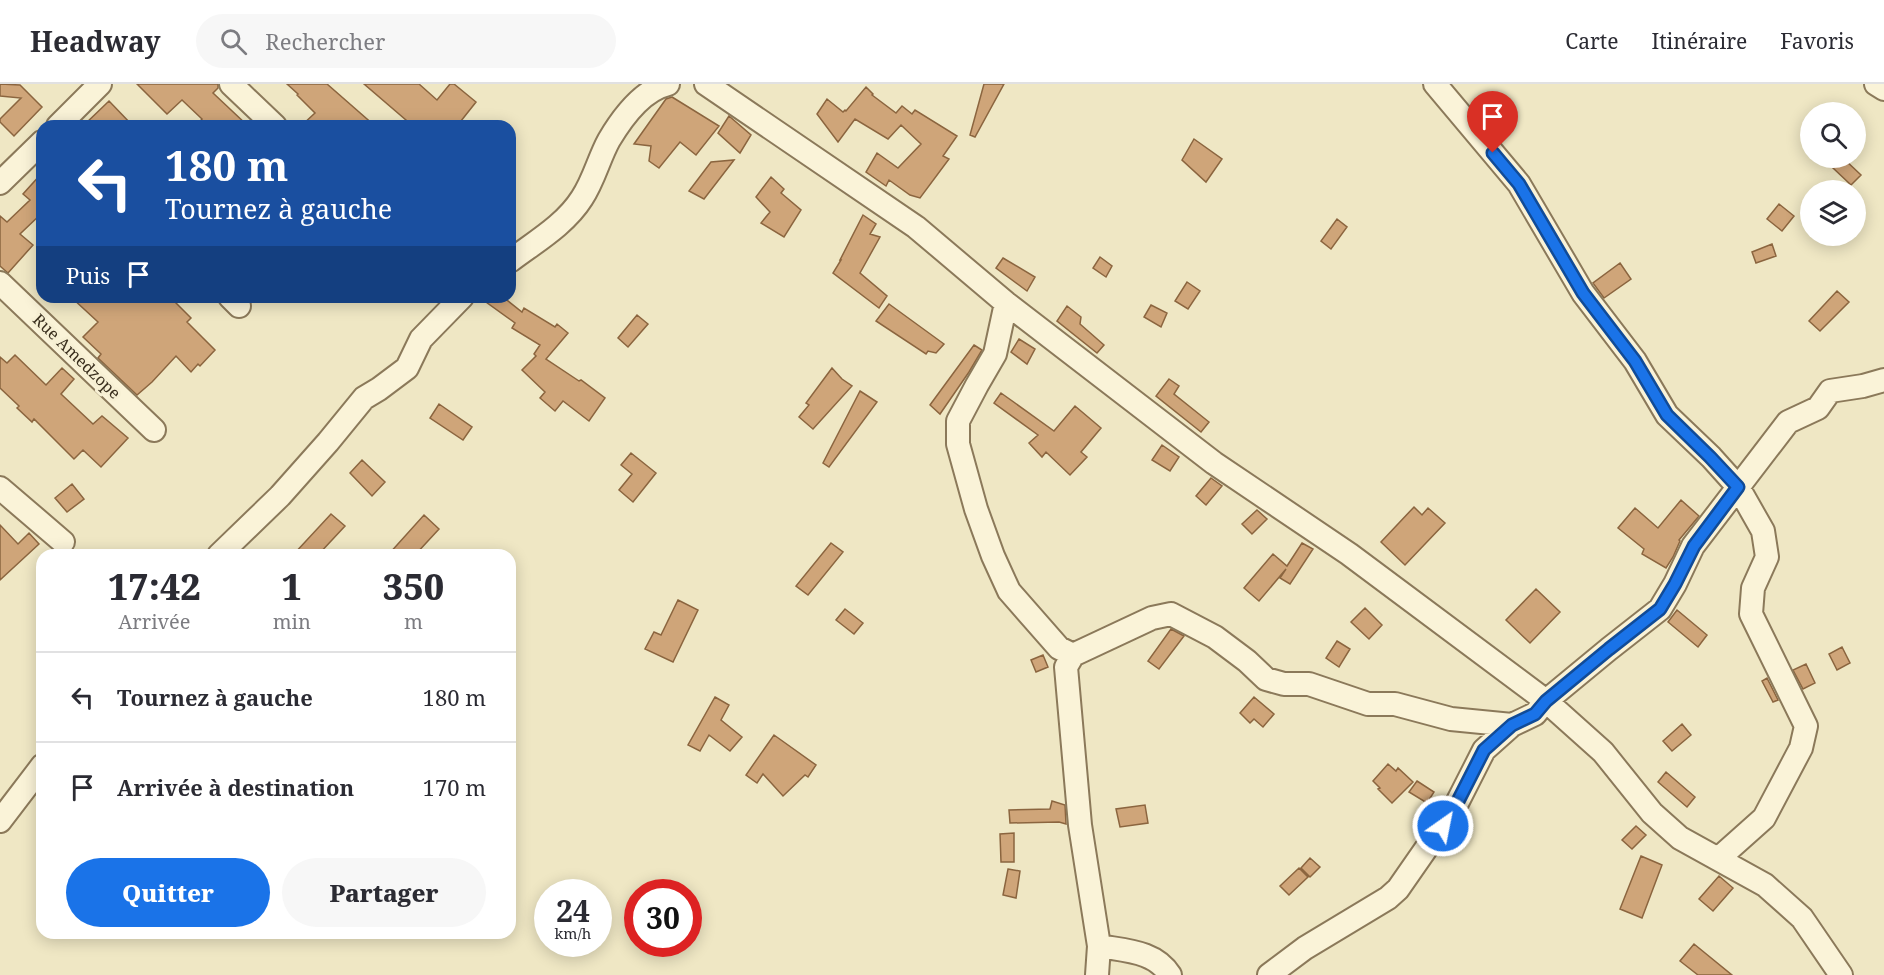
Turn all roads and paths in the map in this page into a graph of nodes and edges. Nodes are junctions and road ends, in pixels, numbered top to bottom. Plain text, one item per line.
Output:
1 (100, 84) edge
2 (231, 84) edge
3 (668, 84) edge
4 (706, 84) edge
5 (1435, 84) edge
6 (1876, 84) edge
7 (1884, 89) edge
8 (67, 120) edge
9 (269, 120) edge
10 (36, 147) edge
11 (3, 177) edge
12 (516, 256) edge
13 (0, 283) edge
14 (456, 303) edge
15 (1006, 303) junction
16 (1884, 380) edge
17 (154, 430) dead end
18 (1738, 487) junction
19 (0, 488) edge
20 (63, 542) dead end
21 (225, 549) edge
22 (1073, 655) junction
23 (1546, 701) junction
24 (1512, 725) junction
25 (36, 774) edge
26 (0, 821) edge
27 (1718, 859) junction
28 (1099, 946) junction
29 (1097, 975) edge
30 (1170, 975) edge
31 (1269, 975) edge
32 (1841, 975) edge

1 - 8 street
2 - 9 street
3 - 12 street
4 - 15 street
5 - 18 street
6 - 7 street
10 - 11 street
13 - 17 street, Rue Amedzope
14 - 21 street
15 - 22 street
15 - 23 street
16 - 18 street
18 - 23 street
18 - 27 street
19 - 20 street
22 - 24 street
22 - 28 street
23 - 24 street
23 - 27 street
24 - 31 street
25 - 26 street
27 - 32 street
28 - 29 street
28 - 30 street

